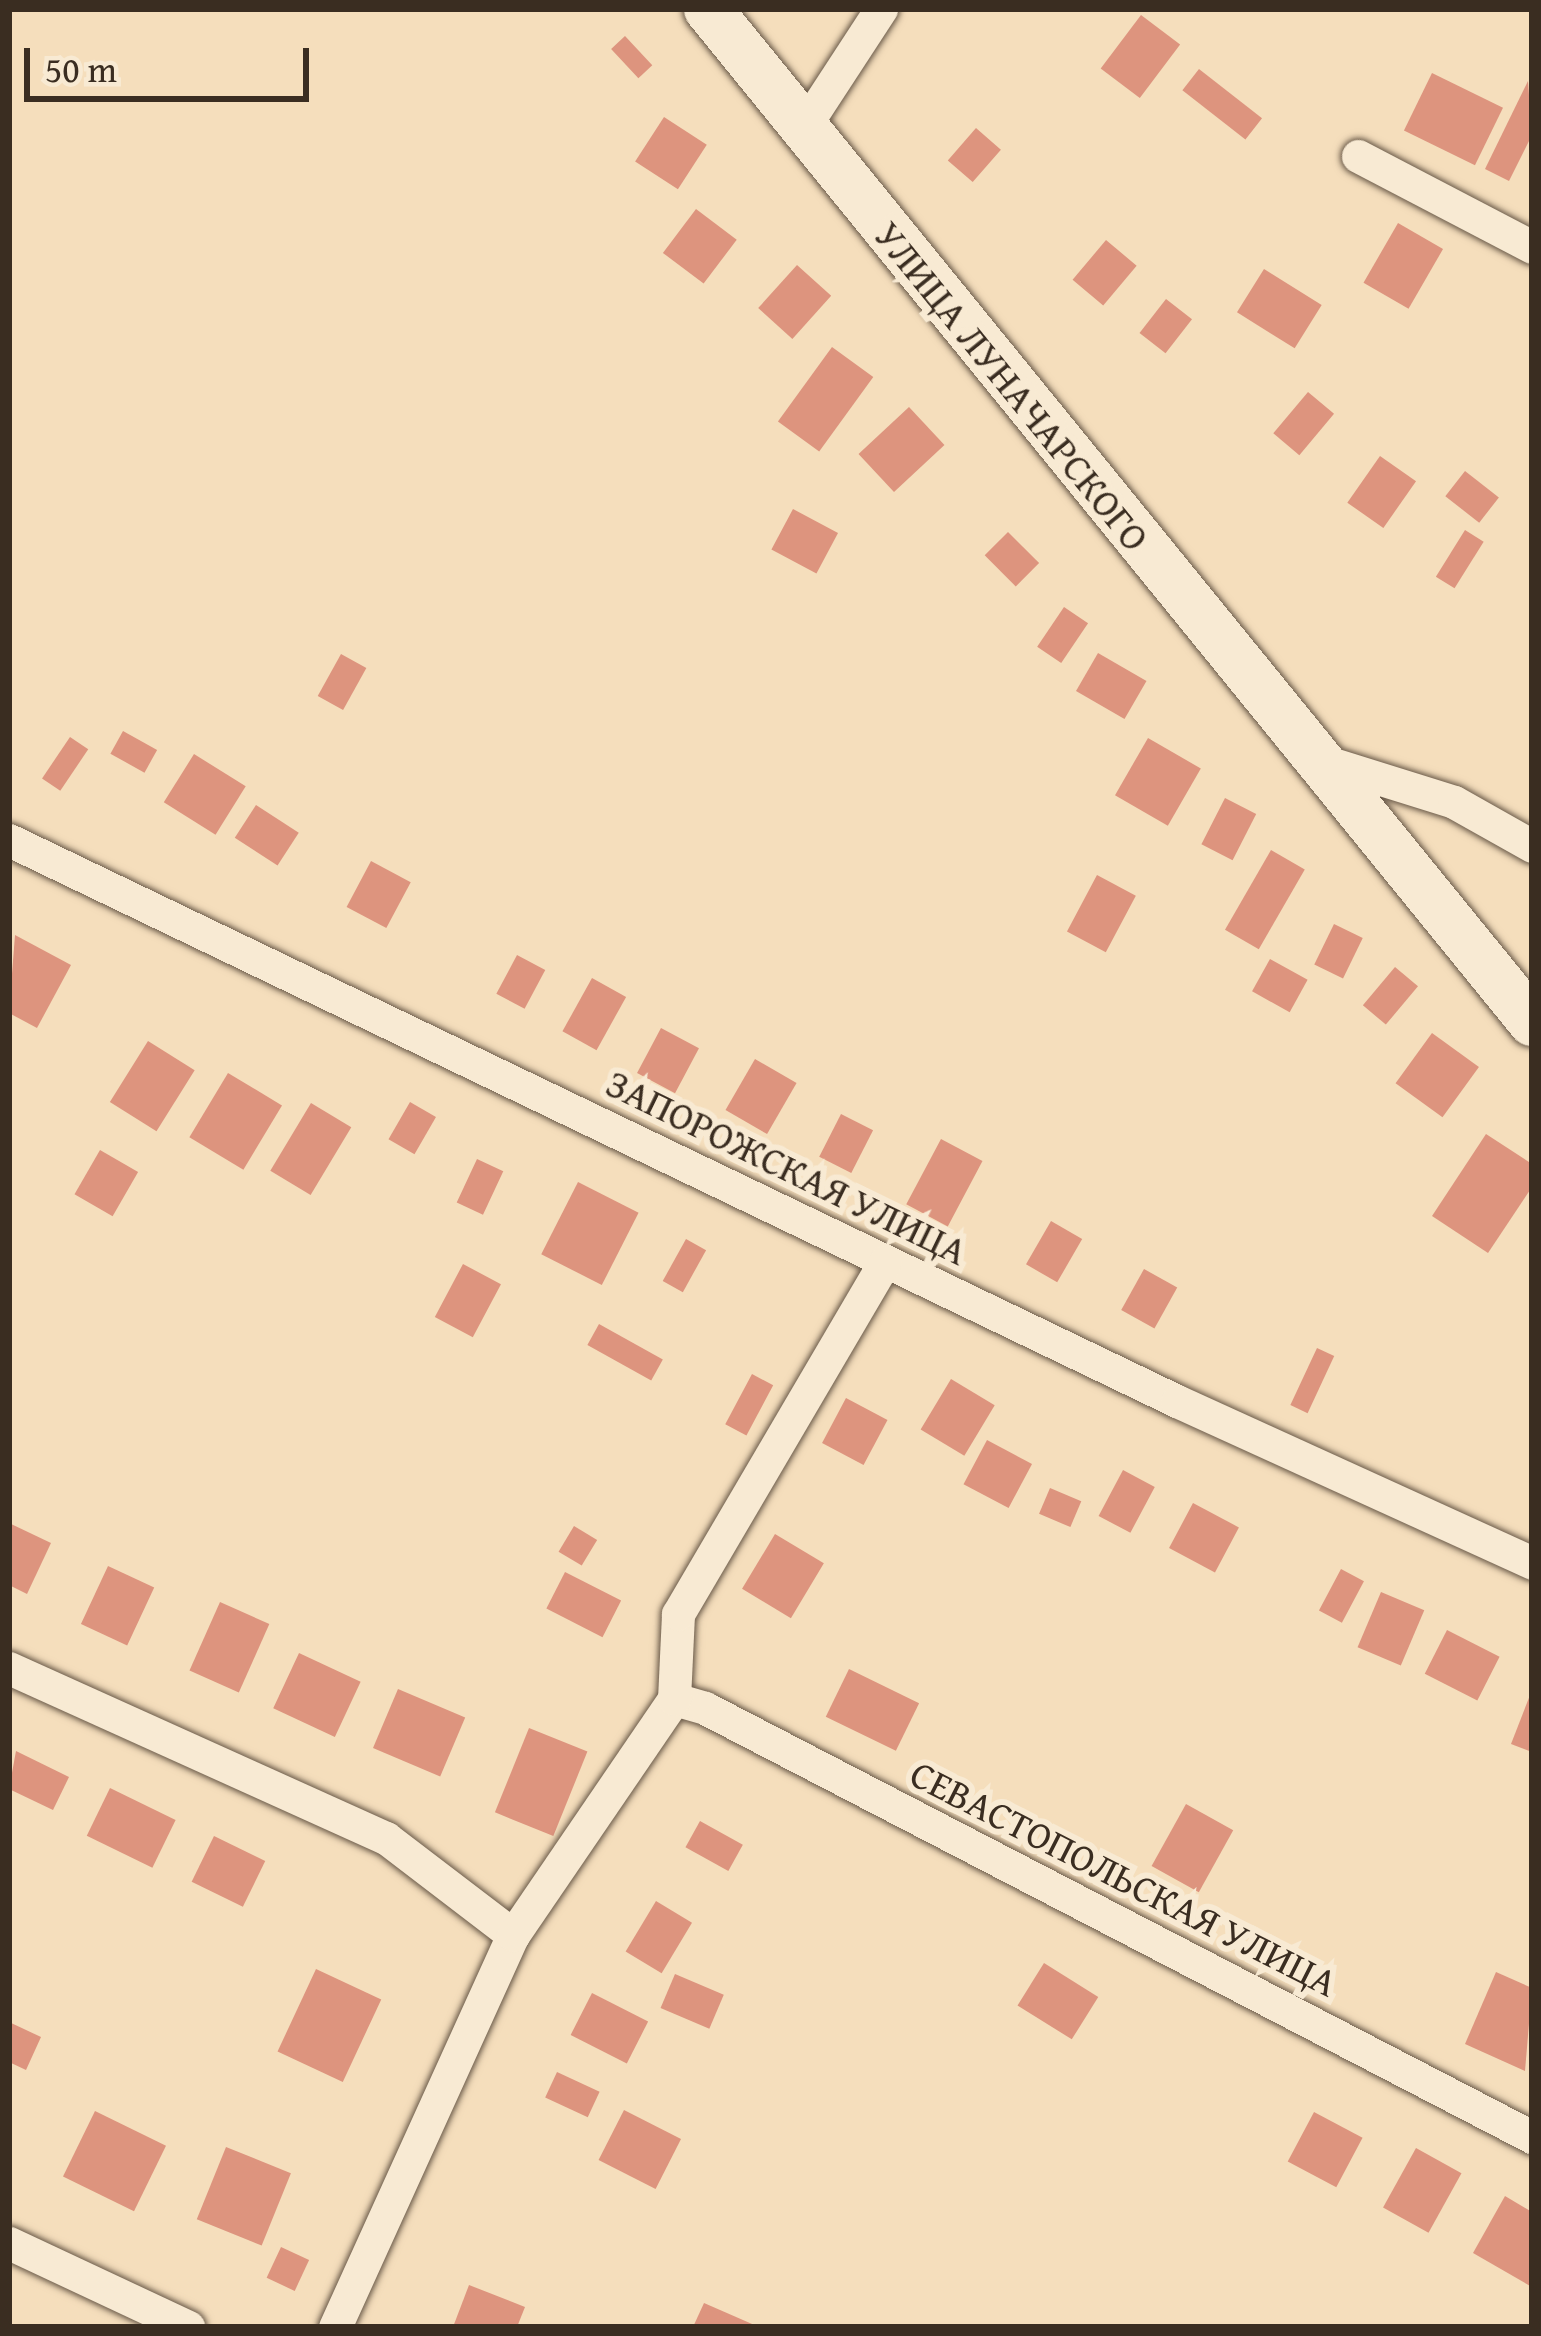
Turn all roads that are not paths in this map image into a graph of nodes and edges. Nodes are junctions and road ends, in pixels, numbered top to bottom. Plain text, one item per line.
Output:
1 (708, 9) edge
2 (881, 9) edge
3 (802, 130) junction
4 (1358, 157) dead end
5 (1532, 247) edge
6 (1320, 760) junction
7 (9, 840) edge
8 (1532, 846) edge
9 (1532, 1022) edge
10 (884, 1261) junction
11 (1532, 1563) edge
12 (9, 1668) edge
13 (674, 1700) junction
14 (513, 1935) junction
15 (1532, 2137) edge
16 (9, 2243) edge
17 (188, 2327) edge
18 (334, 2327) edge

1 - 3 main road, УЛИЦА ЛУНАЧАРСКОГО
2 - 3 street
3 - 6 main road, УЛИЦА ЛУНАЧАРСКОГО
4 - 5 street
6 - 8 street
6 - 9 main road, УЛИЦА ЛУНАЧАРСКОГО
7 - 10 street, ЗАПОРОЖСКАЯ УЛИЦА
10 - 11 street, ЗАПОРОЖСКАЯ УЛИЦА
10 - 13 street
12 - 14 street
13 - 14 street
13 - 15 street, СЕВАСТОПОЛЬСКАЯ УЛИЦА
14 - 18 street
16 - 17 street

